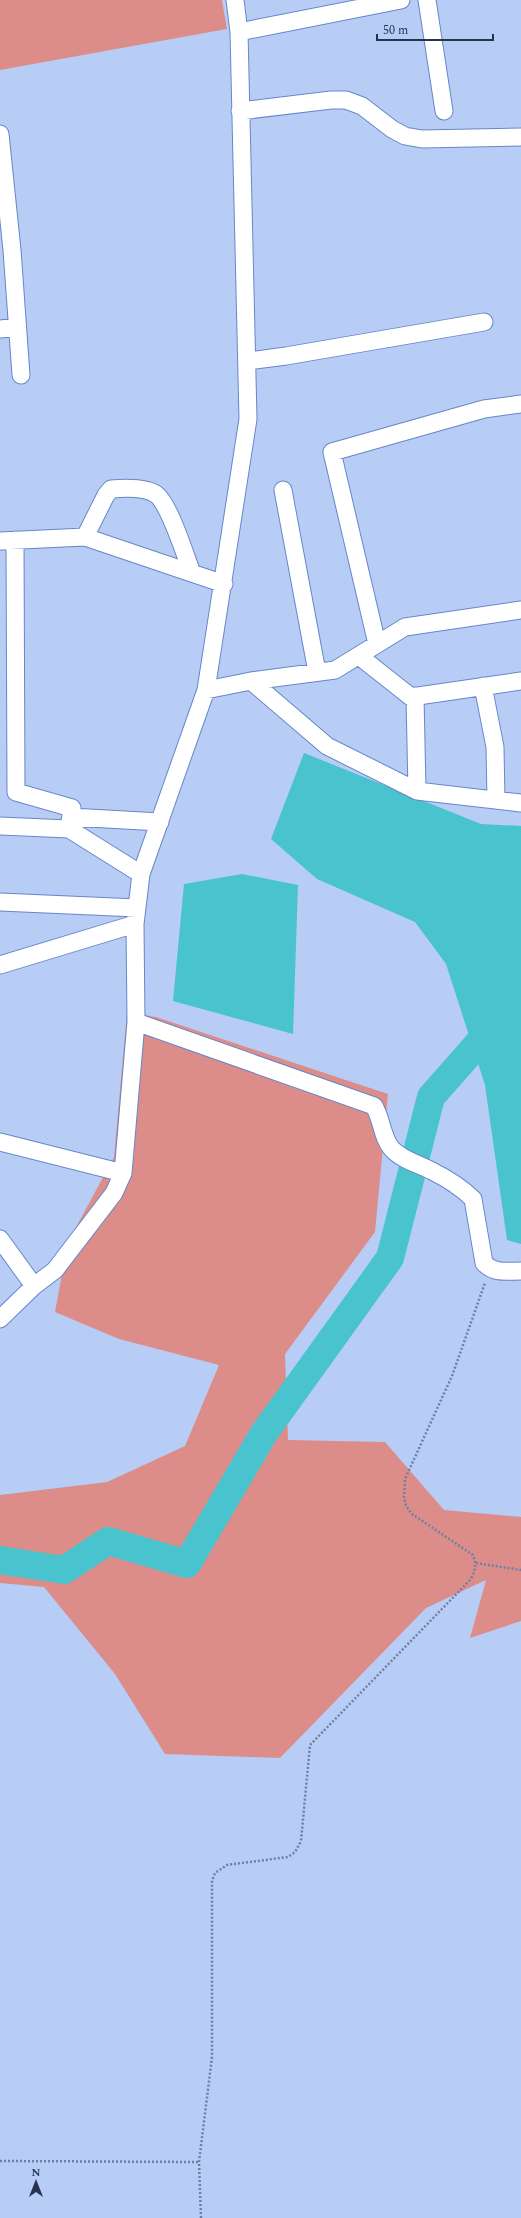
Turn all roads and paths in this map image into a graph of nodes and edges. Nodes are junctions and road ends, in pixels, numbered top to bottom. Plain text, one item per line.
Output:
1 (235, 0) edge
2 (401, 0) edge
3 (427, 0) edge
4 (357, 4) edge
5 (239, 32) junction
6 (240, 111) junction
7 (444, 111) dead end
8 (0, 134) edge
9 (521, 137) edge
10 (2, 174) edge
11 (6, 251) edge
12 (484, 322) dead end
13 (17, 326) junction
14 (0, 329) edge
15 (248, 360) junction
16 (21, 375) dead end
17 (521, 404) edge
18 (283, 490) dead end
19 (85, 537) junction
20 (8, 541) edge
21 (192, 573) junction
22 (224, 584) junction
23 (521, 610) edge
24 (377, 644) junction
25 (359, 656) junction
26 (317, 672) junction
27 (251, 681) junction
28 (521, 681) edge
29 (483, 686) junction
30 (206, 690) junction
31 (415, 696) junction
32 (418, 791) junction
33 (496, 800) junction
34 (521, 802) edge
35 (160, 822) junction
36 (70, 823) junction
37 (0, 826) edge
38 (141, 874) junction
39 (0, 902) edge
40 (136, 916) junction
41 (0, 965) edge
42 (136, 1022) junction
43 (0, 1142) edge
44 (123, 1173) junction
45 (0, 1239) edge
46 (490, 1269) junction
47 (521, 1271) edge
48 (34, 1286) junction
49 (0, 1319) edge
50 (476, 1563) junction
51 (521, 1570) edge
52 (0, 2161) edge
53 (199, 2162) junction
54 (202, 2218) edge

1 - 5 street
2 - 4 street
3 - 7 street
4 - 5 street
5 - 6 street
6 - 9 street
6 - 15 street
8 - 10 street
10 - 11 street
11 - 13 street
12 - 15 street
13 - 14 street
13 - 16 street
15 - 22 street
17 - 24 street
18 - 26 street
19 - 20 street
19 - 21 street
19 - 21 street
20 - 36 street
21 - 22 street
22 - 30 street
23 - 24 street
24 - 25 street
25 - 26 street
25 - 31 street
26 - 27 street
27 - 30 street
27 - 32 street
28 - 29 street
29 - 31 street
29 - 33 street
30 - 35 street
31 - 32 street
32 - 33 street
33 - 34 street
35 - 36 street
35 - 38 street
36 - 37 street
36 - 38 street
38 - 40 street
39 - 40 street
40 - 41 street
40 - 42 street
42 - 44 street
42 - 46 street
43 - 44 street
44 - 48 street
45 - 48 street
46 - 47 street
46 - 50 path
48 - 49 street
50 - 51 path
50 - 53 path
52 - 53 path
53 - 54 path

